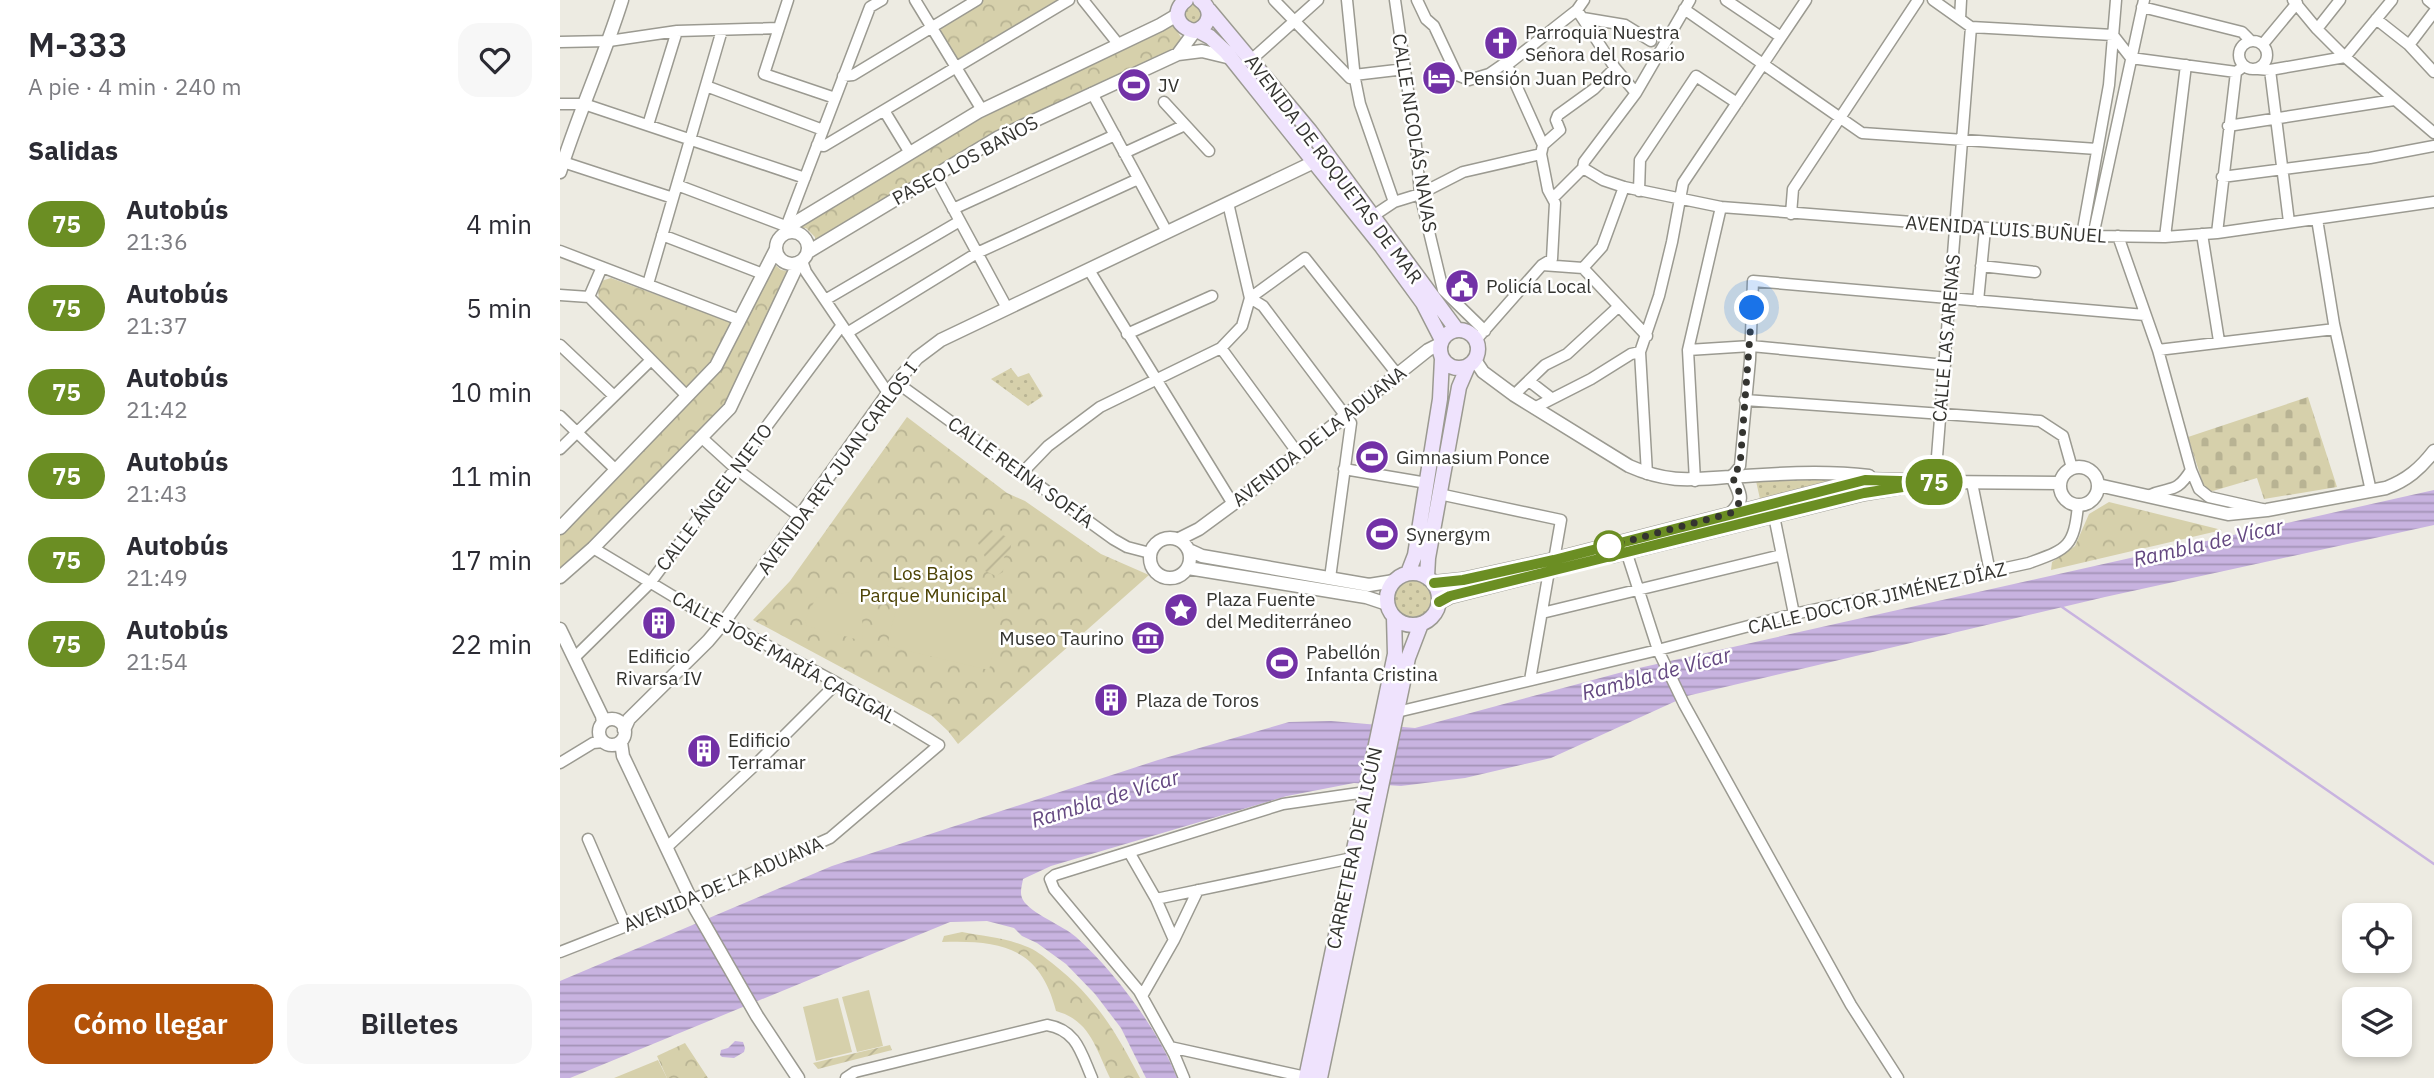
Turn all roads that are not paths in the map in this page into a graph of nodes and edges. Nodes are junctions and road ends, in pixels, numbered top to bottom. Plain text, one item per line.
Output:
1 (622, 0) edge
2 (788, 0) edge
3 (881, 0) edge
4 (915, 0) edge
5 (977, 0) edge
6 (1069, 0) edge
7 (1083, 0) edge
8 (1274, 0) edge
9 (1318, 0) edge
10 (1347, 0) edge
11 (1395, 0) edge
12 (1417, 0) edge
13 (1726, 0) edge
14 (1806, 0) edge
15 (1918, 0) edge
16 (1933, 0) edge
17 (1961, 0) edge
18 (2116, 0) edge
19 (2340, 0) edge
20 (2392, 0) edge
21 (2428, 0) edge
22 (2295, 2) edge
23 (2143, 4) edge
24 (1205, 5) edge
25 (1687, 5) edge
26 (2434, 5) edge
27 (1177, 7) edge
28 (1581, 9) edge
29 (2434, 12) edge
30 (1960, 19) junction
31 (2376, 19) junction
32 (1295, 22) junction
33 (932, 27) junction
34 (1971, 27) junction
35 (779, 28) junction
36 (2317, 29) junction
37 (722, 30) junction
38 (677, 31) junction
39 (1196, 31) junction
40 (2113, 35) junction
41 (1781, 37) junction
42 (609, 41) junction
43 (1651, 41) dead end
44 (2251, 41) junction
45 (560, 42) edge
46 (2263, 44) junction
47 (1119, 45) junction
48 (2409, 45) junction
49 (1178, 54) junction
50 (2344, 57) junction
51 (1231, 58) junction
52 (2131, 58) junction
53 (1251, 60) junction
54 (1763, 63) junction
55 (1507, 65) junction
56 (2186, 65) junction
57 (957, 68) junction
58 (1615, 68) junction
59 (1405, 69) junction
60 (2240, 69) junction
61 (2258, 69) junction
62 (2270, 70) junction
63 (2434, 72) edge
64 (844, 76) junction
65 (1355, 77) junction
66 (706, 86) junction
67 (1092, 93) junction
68 (1636, 93) junction
69 (835, 98) junction
70 (2394, 100) junction
71 (1164, 102) dead end
72 (1737, 103) junction
73 (560, 104) edge
74 (584, 104) junction
75 (982, 110) junction
76 (885, 111) junction
77 (1840, 117) junction
78 (2276, 119) junction
79 (648, 125) junction
80 (1185, 125) junction
81 (2228, 126) junction
82 (823, 130) junction
83 (2434, 133) edge
84 (1115, 135) junction
85 (691, 138) junction
86 (1961, 141) junction
87 (817, 145) junction
88 (2434, 146) edge
89 (2097, 149) junction
90 (1542, 150) junction
91 (1209, 152) dead end
92 (910, 153) junction
93 (1124, 153) junction
94 (1314, 162) junction
95 (561, 167) edge
96 (1583, 168) junction
97 (2283, 169) junction
98 (935, 175) junction
99 (2222, 177) junction
100 (805, 178) junction
101 (1138, 179) junction
102 (677, 185) junction
103 (1624, 187) junction
104 (1639, 191) junction
105 (1420, 194) junction
106 (673, 198) junction
107 (1553, 198) junction
108 (1679, 200) junction
109 (1394, 202) junction
110 (2434, 202) edge
111 (1228, 203) junction
112 (1721, 207) junction
113 (953, 209) junction
114 (1791, 214) junction
115 (1373, 216) junction
116 (2317, 219) junction
117 (960, 220) junction
118 (2290, 222) junction
119 (1955, 227) junction
120 (1985, 229) junction
121 (785, 231) junction
122 (1167, 232) junction
123 (2217, 233) junction
124 (2202, 234) junction
125 (662, 235) junction
126 (2088, 236) junction
127 (2118, 236) junction
128 (2165, 237) junction
129 (776, 249) junction
130 (560, 251) edge
131 (977, 253) junction
132 (803, 258) junction
133 (1542, 265) junction
134 (602, 267) junction
135 (1981, 267) junction
136 (1583, 268) junction
137 (1089, 270) junction
138 (2035, 272) dead end
139 (764, 274) junction
140 (648, 284) junction
141 (560, 295) edge
142 (1212, 296) dead end
143 (589, 297) junction
144 (1250, 298) junction
145 (1950, 298) junction
146 (825, 300) junction
147 (1978, 300) junction
148 (1618, 307) junction
149 (1007, 308) junction
150 (2145, 315) junction
151 (740, 320) junction
152 (845, 329) junction
153 (2335, 329) junction
154 (1457, 330) junction
155 (1127, 334) junction
156 (1481, 335) junction
157 (1647, 336) junction
158 (2219, 341) junction
159 (560, 345) edge
160 (1751, 346) junction
161 (1221, 348) junction
162 (1441, 348) junction
163 (1688, 350) junction
164 (2158, 350) junction
165 (1640, 352) junction
166 (651, 360) junction
167 (1472, 363) junction
168 (1945, 365) junction
169 (1397, 374) junction
170 (1154, 379) junction
171 (1529, 381) junction
172 (896, 382) junction
173 (888, 393) junction
174 (1514, 395) junction
175 (614, 396) junction
176 (687, 396) junction
177 (1551, 398) junction
178 (1745, 400) junction
179 (1534, 408) junction
180 (1940, 414) junction
181 (1344, 415) junction
182 (560, 416) edge
183 (577, 433) junction
184 (701, 437) junction
185 (560, 449) edge
186 (2434, 451) edge
187 (1297, 452) junction
188 (735, 468) junction
189 (2072, 468) junction
190 (1345, 469) junction
191 (616, 470) junction
192 (2191, 470) junction
193 (1022, 472) junction
194 (1647, 474) junction
195 (1732, 476) junction
196 (1897, 480) junction
197 (1695, 481) junction
198 (1935, 482) junction
199 (1427, 483) junction
200 (1972, 483) junction
201 (2060, 483) junction
202 (2098, 485) junction
203 (2371, 491) junction
204 (1439, 494) junction
205 (2148, 496) junction
206 (1233, 504) junction
207 (2078, 505) junction
208 (2194, 507) junction
209 (2267, 510) junction
210 (1731, 513) junction
211 (1774, 516) junction
212 (800, 517) junction
213 (560, 528) edge
214 (1185, 546) junction
215 (593, 548) junction
216 (1626, 551) junction
217 (1150, 553) junction
218 (1782, 555) junction
219 (1552, 566) junction
220 (1188, 568) junction
221 (1990, 572) junction
222 (1408, 573) junction
223 (560, 578) edge
224 (1330, 578) junction
225 (1431, 580) junction
226 (1394, 581) junction
227 (650, 583) junction
228 (1638, 590) junction
229 (1439, 602) junction
230 (1387, 604) junction
231 (1542, 613) junction
232 (1794, 614) junction
233 (1394, 617) junction
234 (724, 622) junction
235 (1421, 624) junction
236 (560, 629) edge
237 (1660, 653) junction
238 (573, 658) junction
239 (1530, 680) junction
240 (836, 683) junction
241 (1391, 715) junction
242 (611, 730) junction
243 (939, 745) joint
244 (560, 763) edge
245 (1372, 793) junction
246 (588, 839) dead end
247 (666, 848) junction
248 (1129, 852) junction
249 (1352, 858) junction
250 (1198, 890) junction
251 (1156, 899) junction
252 (694, 906) junction
253 (626, 927) junction
254 (1174, 940) junction
255 (561, 947) edge
256 (1142, 996) junction
257 (1170, 1047) junction
258 (798, 1078) edge
259 (846, 1078) edge
260 (1092, 1078) edge
261 (1184, 1078) edge
262 (1311, 1078) edge
263 (1898, 1078) edge

1 - 42 street
2 - 35 street
3 - 64 street
4 - 33 street
5 - 33 street
6 - 57 street
7 - 47 street
8 - 32 street
9 - 32 street
10 - 65 street
11 - 59 street, CALLE NICOLÁS NAVAS
12 - 55 street
13 - 41 street
14 - 41 street
15 - 77 street
16 - 30 street
17 - 30 street
18 - 40 street
19 - 36 street
20 - 31 street
21 - 26 street
22 - 36 street
22 - 46 street
23 - 44 street
23 - 52 street
24 - 39 main road
24 - 53 main road, AVENIDA DE ROQUETAS DE MAR
25 - 54 street
25 - 68 street
27 - 39 main road, AVENIDA DE ROQUETAS DE MAR
27 - 47 street, PASEO LOS BAÑOS
28 - 43 street
28 - 55 street
28 - 58 street
29 - 48 street
30 - 34 street
31 - 48 street
31 - 50 street
32 - 53 street
32 - 65 street
33 - 57 street
33 - 64 street
34 - 40 street
34 - 86 street, CALLE LAS ARENAS
35 - 37 street
35 - 69 street
36 - 50 street
37 - 38 street
37 - 66 street
38 - 42 street
38 - 79 street
39 - 49 street, PASEO LOS BAÑOS
39 - 51 main road, AVENIDA DE ROQUETAS DE MAR
40 - 52 street
40 - 89 street
41 - 54 street
42 - 45 street
42 - 74 street
44 - 46 street
44 - 60 street
46 - 61 street
47 - 75 street, PASEO LOS BAÑOS
48 - 63 street
49 - 51 street
49 - 67 street, PASEO LOS BAÑOS
50 - 62 street
50 - 70 street
51 - 94 main road, AVENIDA DE ROQUETAS DE MAR
52 - 56 street
52 - 126 street
53 - 115 main road, AVENIDA DE ROQUETAS DE MAR
54 - 72 street
54 - 77 street
55 - 90 street
56 - 60 street
56 - 128 street
57 - 75 street
57 - 76 street
58 - 68 street
58 - 90 street
59 - 65 street
59 - 105 street, CALLE NICOLÁS NAVAS
60 - 61 street
60 - 81 street
61 - 62 street
62 - 78 street
64 - 69 street
65 - 109 street
66 - 82 street
66 - 85 street
67 - 84 street
67 - 98 street, PASEO LOS BAÑOS
68 - 96 street
69 - 82 street
70 - 78 street
70 - 83 street
71 - 80 street
72 - 104 street
72 - 108 street
73 - 74 street
74 - 79 street
74 - 95 street
75 - 92 street, PASEO LOS BAÑOS
76 - 87 street
76 - 92 street
77 - 86 street
77 - 114 street
78 - 81 street
78 - 97 street
79 - 85 street
80 - 91 street
80 - 93 street
81 - 99 street
82 - 87 street
84 - 93 street
84 - 113 street
85 - 100 street
85 - 102 street
86 - 89 street
86 - 119 street, CALLE LAS ARENAS
87 - 100 street
88 - 97 street
89 - 126 street
90 - 105 street
90 - 107 street
92 - 121 street, PASEO LOS BAÑOS
93 - 101 street
94 - 111 street, AVENIDA REY JUAN CARLOS I
94 - 162 main road, AVENIDA DE ROQUETAS DE MAR
95 - 106 street
96 - 103 street, AVENIDA LUIS BUÑUEL
96 - 107 street
97 - 99 street
97 - 118 street
98 - 113 street
98 - 132 street, PASEO LOS BAÑOS
99 - 123 street
100 - 121 street
101 - 122 street
101 - 131 street
102 - 106 street
102 - 121 street
103 - 104 street, AVENIDA LUIS BUÑUEL
103 - 136 street
104 - 108 street, AVENIDA LUIS BUÑUEL
105 - 109 street
105 - 156 street, CALLE NICOLÁS NAVAS
106 - 125 street
107 - 133 street
108 - 112 street, AVENIDA LUIS BUÑUEL
108 - 157 street
109 - 115 street
110 - 116 street, AVENIDA LUIS BUÑUEL
111 - 122 street, AVENIDA REY JUAN CARLOS I
111 - 144 street
112 - 114 street, AVENIDA LUIS BUÑUEL
112 - 163 street
113 - 117 street
114 - 119 street, AVENIDA LUIS BUÑUEL
115 - 154 main road, AVENIDA DE ROQUETAS DE MAR
116 - 118 street, AVENIDA LUIS BUÑUEL
116 - 153 street
117 - 131 street
117 - 146 street
118 - 123 street, AVENIDA LUIS BUÑUEL
119 - 120 street, AVENIDA LUIS BUÑUEL
119 - 145 street, CALLE LAS ARENAS
120 - 126 street, AVENIDA LUIS BUÑUEL
120 - 135 street
121 - 129 street
121 - 132 street
122 - 137 street, AVENIDA REY JUAN CARLOS I
123 - 124 street, AVENIDA LUIS BUÑUEL
124 - 128 street, AVENIDA LUIS BUÑUEL
124 - 158 street
125 - 139 street
125 - 140 street
126 - 127 street, AVENIDA LUIS BUÑUEL
127 - 128 street, AVENIDA LUIS BUÑUEL
127 - 150 street
129 - 132 street
129 - 139 street
130 - 134 street
131 - 149 street
131 - 152 street
132 - 146 street
132 - 184 street
133 - 136 street
133 - 156 street
134 - 140 street
134 - 143 street
135 - 138 street
135 - 147 street
136 - 148 street
137 - 149 street, AVENIDA REY JUAN CARLOS I
137 - 155 street
139 - 151 street
140 - 151 street
141 - 143 street
142 - 155 street
143 - 166 street
144 - 161 street
144 - 169 street
144 - 181 street
145 - 147 street
145 - 160 street
145 - 168 street, CALLE LAS ARENAS
146 - 152 street
147 - 150 street
148 - 157 street
148 - 171 street
149 - 172 street, AVENIDA REY JUAN CARLOS I
150 - 164 street
151 - 176 street
152 - 173 street
152 - 188 street, CALLE ÁNGEL NIETO
153 - 158 street
153 - 203 street
154 - 156 main road
154 - 162 main road
155 - 170 street
156 - 167 main road
157 - 165 street
158 - 164 street
159 - 175 street
160 - 163 street
160 - 168 street
160 - 178 street
161 - 170 street
161 - 187 street
162 - 167 main road
162 - 169 street, AVENIDA DE LA ADUANA
162 - 199 main road
163 - 197 street
164 - 192 street
165 - 177 street
165 - 194 street
166 - 175 street
166 - 176 street
167 - 174 street
167 - 204 main road
168 - 180 street, CALLE LAS ARENAS
169 - 181 street, AVENIDA DE LA ADUANA
170 - 193 street
170 - 206 street
171 - 174 street
171 - 177 street
172 - 173 street, AVENIDA REY JUAN CARLOS I
172 - 193 street, CALLE REINA SOFÍA
173 - 212 street, AVENIDA REY JUAN CARLOS I
174 - 179 street
175 - 183 street
176 - 191 street
177 - 179 street
178 - 180 street
178 - 195 street
179 - 194 street
180 - 189 street
180 - 198 street, CALLE LAS ARENAS
181 - 187 street, AVENIDA DE LA ADUANA
181 - 190 street
182 - 183 street
183 - 185 street
183 - 191 street
184 - 188 street
184 - 215 street
186 - 203 street
187 - 206 street, AVENIDA DE LA ADUANA
188 - 212 street
188 - 227 street, CALLE ÁNGEL NIETO
189 - 201 street
189 - 202 street
190 - 199 street
190 - 224 street
191 - 213 street
192 - 205 street
192 - 208 street
192 - 209 street
193 - 217 street, CALLE REINA SOFÍA
194 - 197 street
195 - 196 street
195 - 197 street
195 - 210 street
196 - 198 main road
196 - 210 main road
198 - 200 street
198 - 211 main road
199 - 222 main road
200 - 201 street
200 - 221 street
201 - 207 street
202 - 205 street
202 - 207 street
203 - 209 street
204 - 219 street
204 - 225 main road
205 - 208 street
206 - 214 street, AVENIDA DE LA ADUANA
207 - 221 street, CALLE DOCTOR JIMÉNEZ DÍAZ
208 - 209 street
210 - 219 main road
211 - 216 main road
211 - 218 street
212 - 234 street, AVENIDA REY JUAN CARLOS I
214 - 217 street
214 - 220 street
214 - 224 street
215 - 223 street
215 - 227 street, CALLE JOSÉ MARÍA CAGIGAL
216 - 219 main road
216 - 228 street
217 - 220 street
218 - 228 street
218 - 232 street
219 - 225 main road
219 - 229 main road
219 - 231 street
220 - 230 street
221 - 232 street, CALLE DOCTOR JIMÉNEZ DÍAZ
222 - 225 main road
222 - 226 main road
224 - 226 street
225 - 229 main road
226 - 230 main road
227 - 234 street, CALLE JOSÉ MARÍA CAGIGAL
227 - 238 street, CALLE ÁNGEL NIETO
228 - 231 street
228 - 237 street
229 - 235 main road
230 - 233 main road
231 - 239 street
232 - 237 street, CALLE DOCTOR JIMÉNEZ DÍAZ
233 - 235 main road
233 - 241 main road, CARRETERA DE ALICÚN
234 - 240 street, CALLE JOSÉ MARÍA CAGIGAL
234 - 242 street, AVENIDA REY JUAN CARLOS I
235 - 241 main road, CARRETERA DE ALICÚN
236 - 238 street
237 - 239 street, CALLE DOCTOR JIMÉNEZ DÍAZ
237 - 263 street
238 - 242 street
239 - 241 street, CALLE DOCTOR JIMÉNEZ DÍAZ
240 - 243 street, CALLE JOSÉ MARÍA CAGIGAL
240 - 247 street
241 - 245 main road, CARRETERA DE ALICÚN
242 - 244 street, AVENIDA REY JUAN CARLOS I
242 - 247 street
243 - 252 street, AVENIDA DE LA ADUANA
245 - 248 street
245 - 249 main road, CARRETERA DE ALICÚN
245 - 262 main road, CARRETERA DE ALICÚN
246 - 253 street
247 - 252 street
248 - 251 street
248 - 256 street
249 - 250 street
249 - 262 main road, CARRETERA DE ALICÚN
250 - 251 street
250 - 254 street
251 - 254 street
252 - 253 street, AVENIDA DE LA ADUANA
252 - 258 street
253 - 255 street, AVENIDA DE LA ADUANA
254 - 256 street
256 - 257 street
257 - 261 street
257 - 262 street
259 - 260 street

